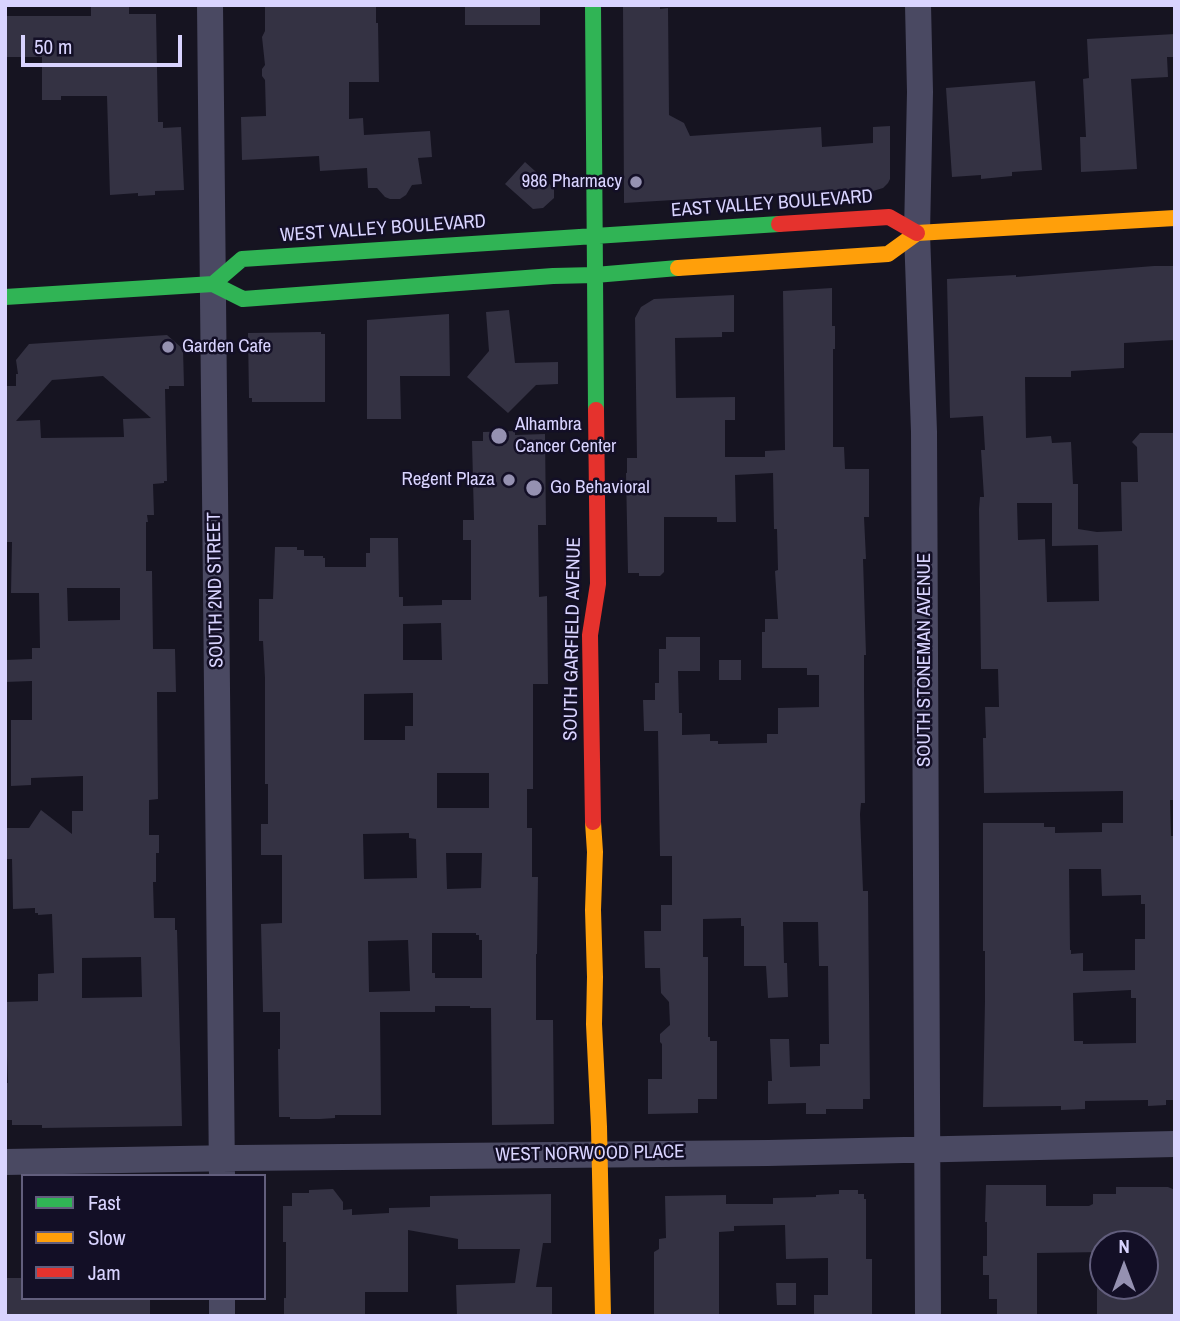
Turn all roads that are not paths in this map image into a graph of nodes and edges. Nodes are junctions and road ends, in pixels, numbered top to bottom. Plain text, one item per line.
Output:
1 (210, 5) edge
2 (593, 5) edge
3 (918, 5) edge
4 (1175, 218) edge
5 (917, 233) junction
6 (595, 237) junction
7 (595, 275) junction
8 (213, 284) junction
9 (5, 297) edge
10 (1175, 1144) edge
11 (926, 1149) junction
12 (598, 1154) junction
13 (5, 1162) edge
14 (221, 1167) edge
15 (603, 1316) edge
16 (928, 1316) edge

1 - 8 street, SOUTH 2ND STREET
2 - 6 main road, SOUTH GARFIELD AVENUE
3 - 5 street, SOUTH STONEMAN AVENUE
4 - 5 main road
5 - 6 main road, EAST VALLEY BOULEVARD
5 - 7 main road
5 - 11 street, SOUTH STONEMAN AVENUE
6 - 7 main road, SOUTH GARFIELD AVENUE
6 - 8 main road, WEST VALLEY BOULEVARD
7 - 8 main road
7 - 12 main road, SOUTH GARFIELD AVENUE
8 - 9 main road
8 - 14 street, SOUTH 2ND STREET
10 - 11 street, WEST NORWOOD PLACE
11 - 12 street, WEST NORWOOD PLACE
11 - 16 street, SOUTH STONEMAN AVENUE
12 - 14 street, WEST NORWOOD PLACE
12 - 15 main road, SOUTH GARFIELD AVENUE
13 - 14 street, WEST NORWOOD PLACE

